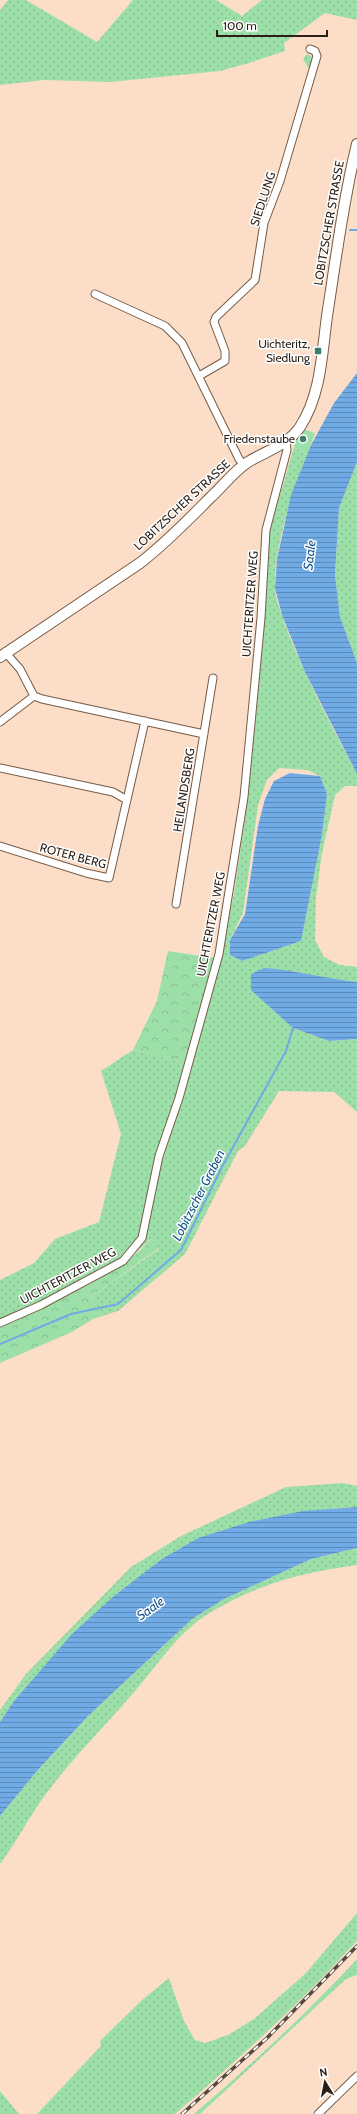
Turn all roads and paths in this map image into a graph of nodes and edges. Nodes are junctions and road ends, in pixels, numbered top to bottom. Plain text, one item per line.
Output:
1 (310, 49) dead end
2 (357, 144) edge
3 (95, 294) dead end
4 (199, 376) junction
5 (286, 441) junction
6 (244, 465) junction
7 (3, 654) edge
8 (213, 678) dead end
9 (34, 696) junction
10 (145, 721) junction
11 (0, 722) edge
12 (204, 734) junction
13 (0, 768) edge
14 (127, 800) junction
15 (0, 846) edge
16 (176, 904) dead end
17 (0, 1323) edge
18 (357, 2076) edge
19 (318, 2114) edge

1 - 4 street, SIEDLUNG
2 - 5 street, LOBITZSCHER STRASSE
3 - 4 street
4 - 6 street
5 - 6 street, LOBITZSCHER STRASSE
5 - 17 street, UICHTERITZER WEG
6 - 7 street, LOBITZSCHER STRASSE
7 - 9 street
8 - 12 street, HEILANDSBERG
9 - 10 street
9 - 11 street
10 - 12 street
10 - 14 street, ROTER BERG
12 - 16 street, HEILANDSBERG
13 - 14 street
14 - 15 street, ROTER BERG
18 - 19 street

